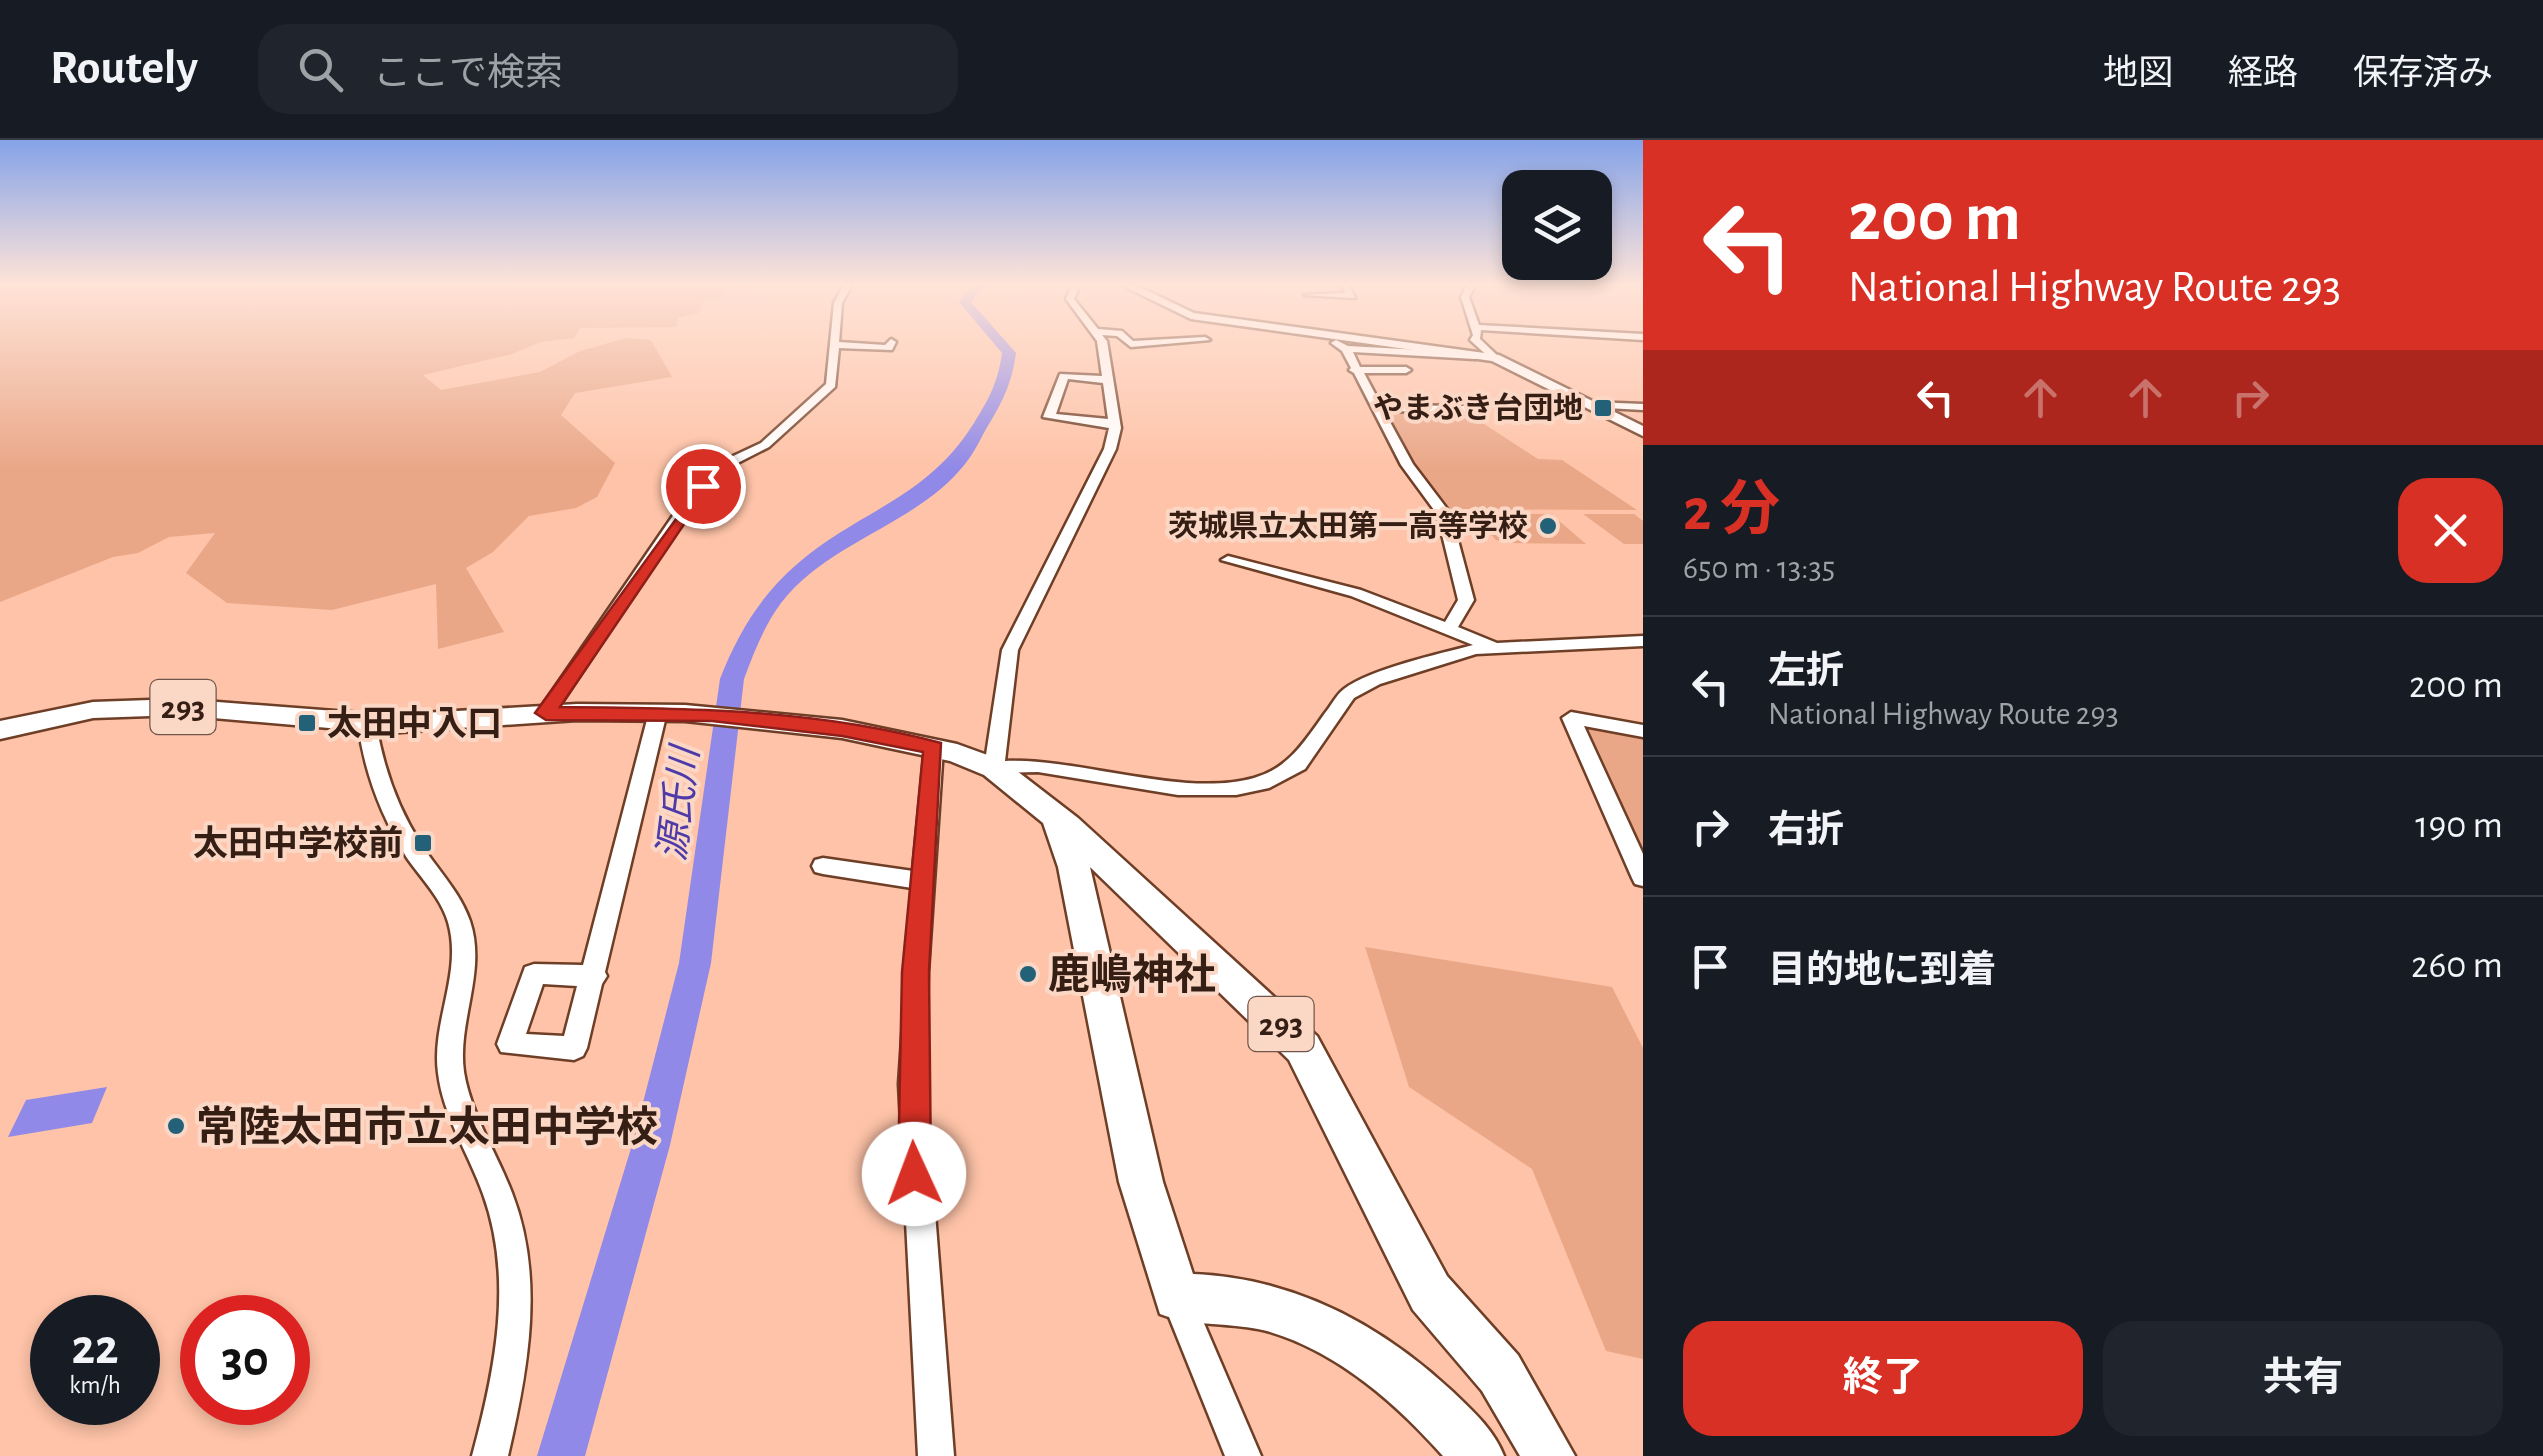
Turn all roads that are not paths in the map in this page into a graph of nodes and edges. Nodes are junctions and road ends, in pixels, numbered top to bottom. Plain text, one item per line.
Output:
1 (890, 344) edge
2 (1103, 344) edge
3 (1340, 344) edge
4 (1402, 344) edge
5 (1479, 344) edge
6 (836, 345) joint
7 (1346, 350) junction
8 (1492, 357) junction
9 (1354, 370) junction
10 (1406, 370) dead end
11 (1108, 380) junction
12 (1592, 405) junction
13 (1643, 407) edge
14 (1375, 408) junction
15 (1467, 410) dead end
16 (1114, 423) junction
17 (1643, 432) edge
18 (1228, 560) dead end
19 (1449, 628) junction
20 (1643, 641) edge
21 (1492, 646) junction
22 (658, 712) junction
23 (546, 713) junction
24 (367, 724) junction
25 (0, 730) edge
26 (1643, 731) edge
27 (934, 748) junction
28 (994, 768) junction
29 (1072, 837) junction
30 (824, 866) dead end
31 (1643, 878) edge
32 (924, 880) junction
33 (595, 976) dead end
34 (1177, 1297) junction
35 (490, 1456) edge
36 (936, 1456) edge
37 (1242, 1456) edge
38 (1478, 1456) edge
39 (1549, 1456) edge

1 - 6 street
2 - 11 street
3 - 7 street
4 - 8 main road
5 - 8 street
6 - 23 street
7 - 8 street
7 - 9 street
8 - 12 main road
9 - 10 street
9 - 14 street
11 - 16 street
11 - 16 street
12 - 13 street
12 - 17 main road
14 - 15 street
14 - 19 street
16 - 28 street
18 - 19 street
19 - 21 street
20 - 21 street
21 - 28 street
22 - 23 highway, 293
22 - 27 highway, 293
22 - 33 street
23 - 24 highway, 293
24 - 25 highway, 293
24 - 35 street
26 - 31 street
27 - 28 highway, 293
27 - 32 street
28 - 29 highway, 293
29 - 34 highway
29 - 39 highway, 293
30 - 32 street
32 - 36 street
34 - 37 street
34 - 38 highway

